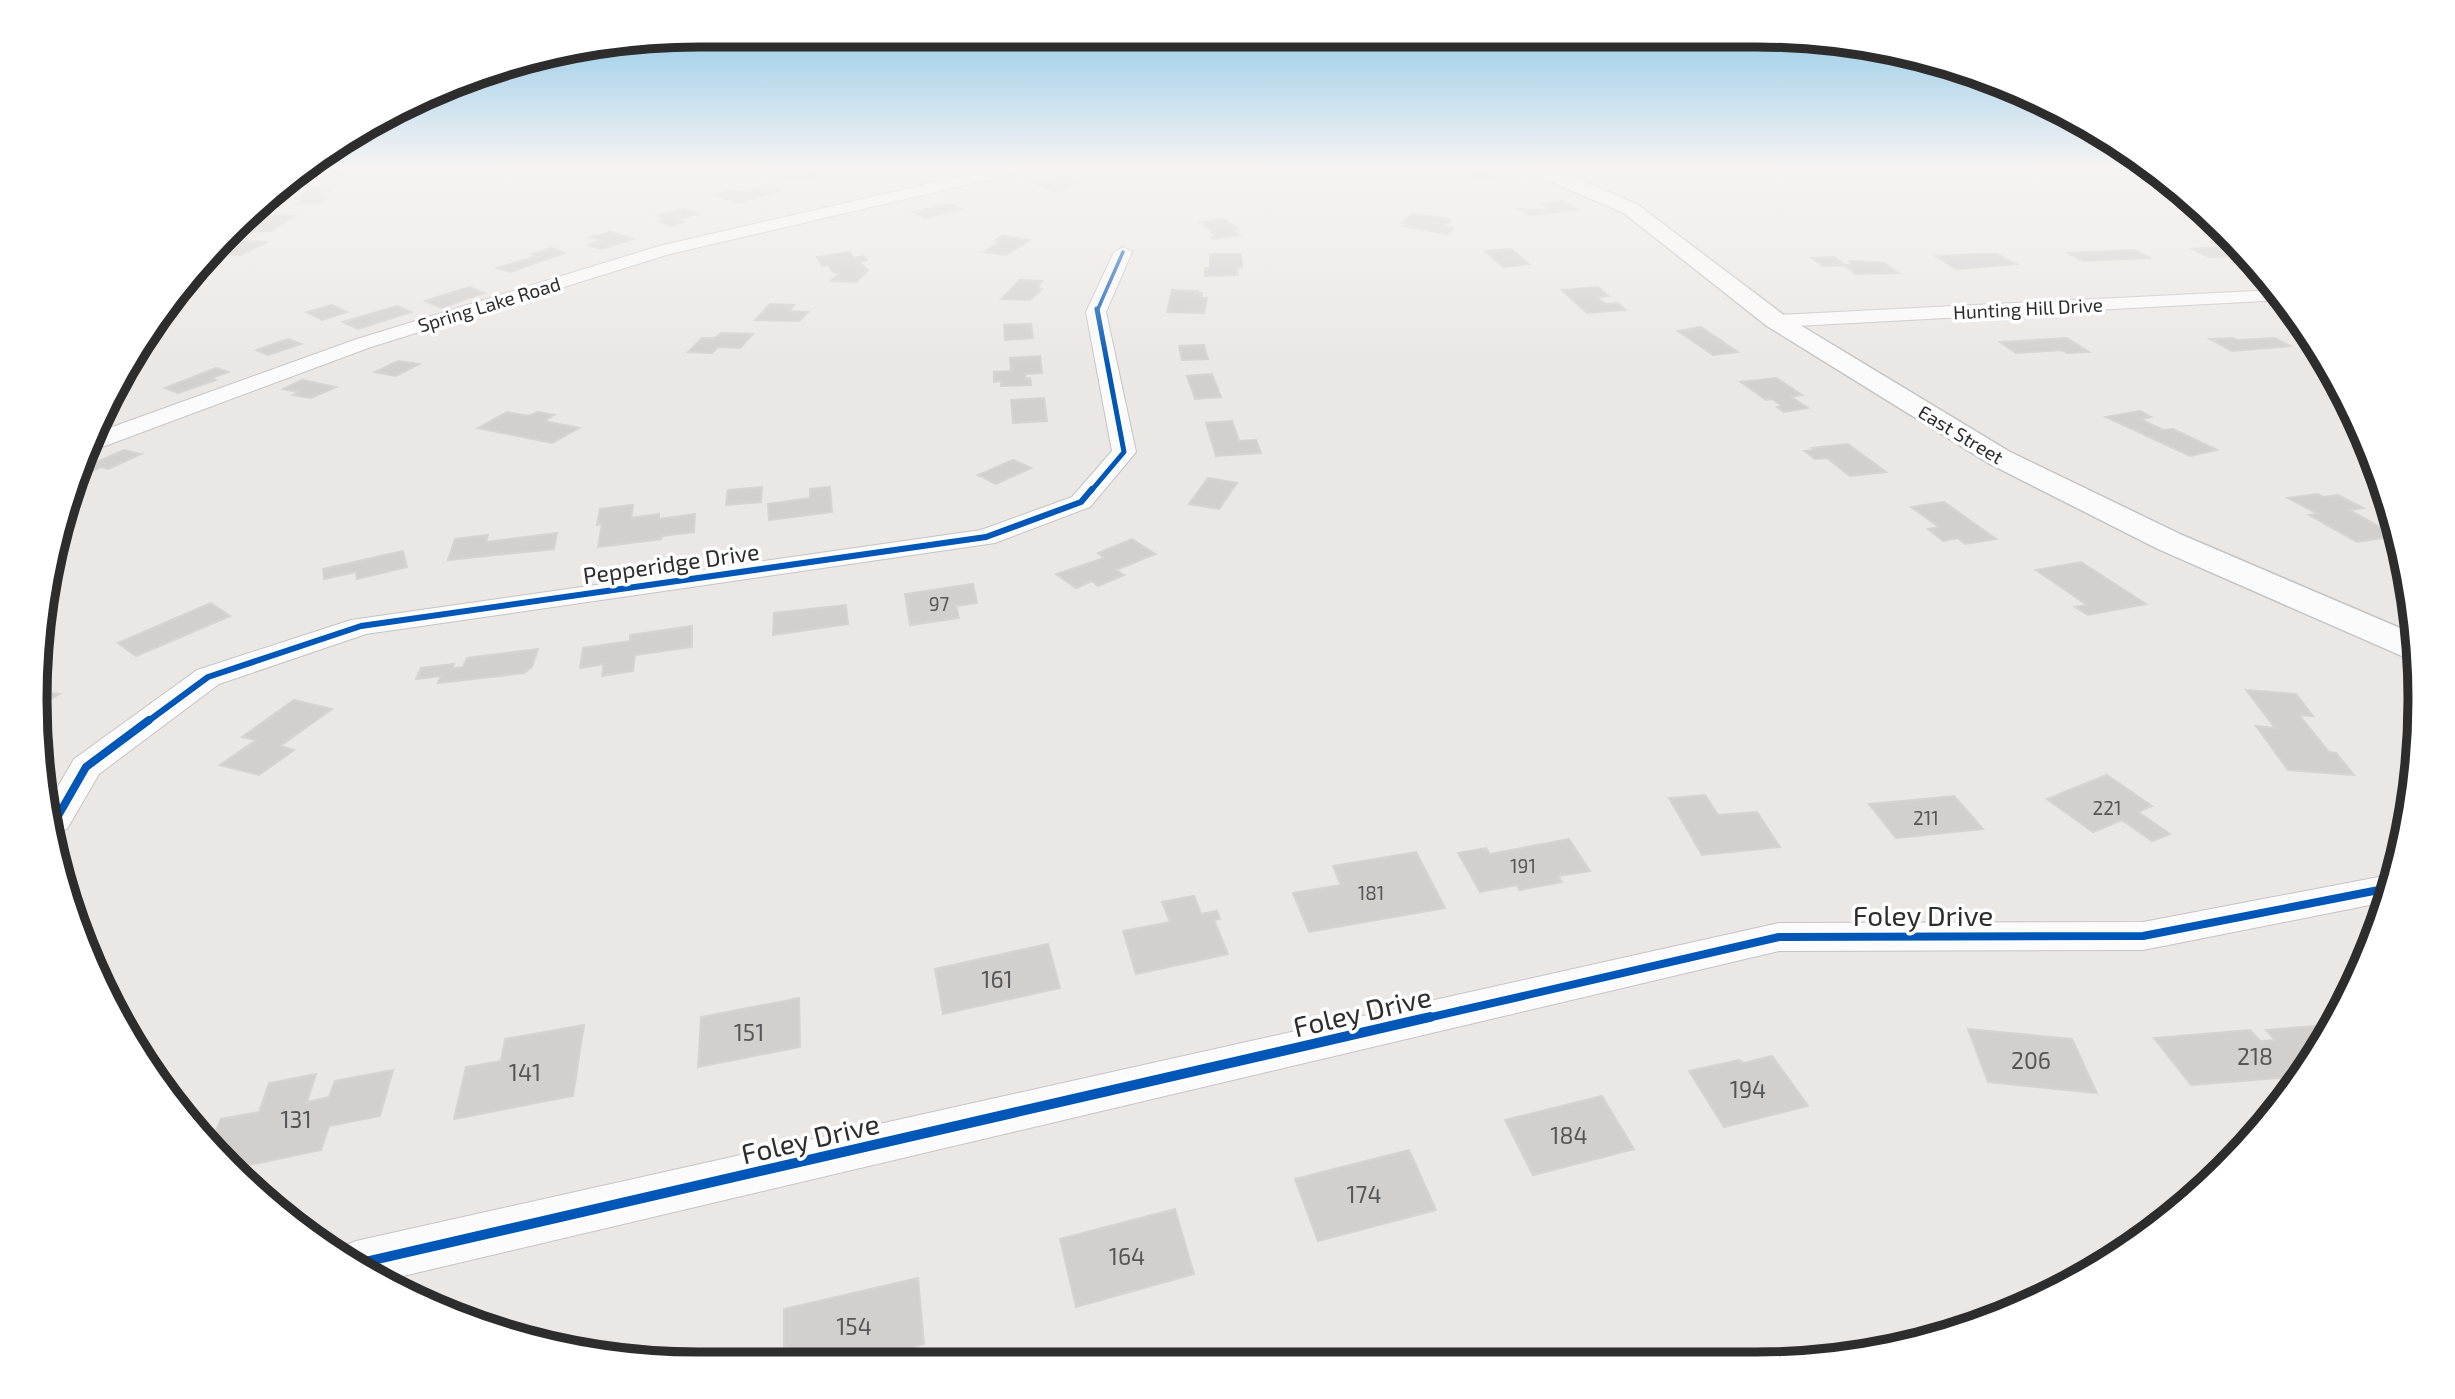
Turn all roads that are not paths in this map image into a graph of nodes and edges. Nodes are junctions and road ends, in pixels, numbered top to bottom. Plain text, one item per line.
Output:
1 (733, 234) edge
2 (1664, 234) edge
3 (1123, 253) dead end
4 (2268, 296) edge
5 (1776, 321) junction
6 (103, 438) edge
7 (2405, 644) edge
8 (58, 816) edge
9 (2379, 890) edge
10 (370, 1262) edge

1 - 6 street, Spring Lake Road
2 - 5 street, East Street
3 - 8 street, Pepperidge Drive
4 - 5 street, Hunting Hill Drive
5 - 7 street, East Street
9 - 10 street, Foley Drive

